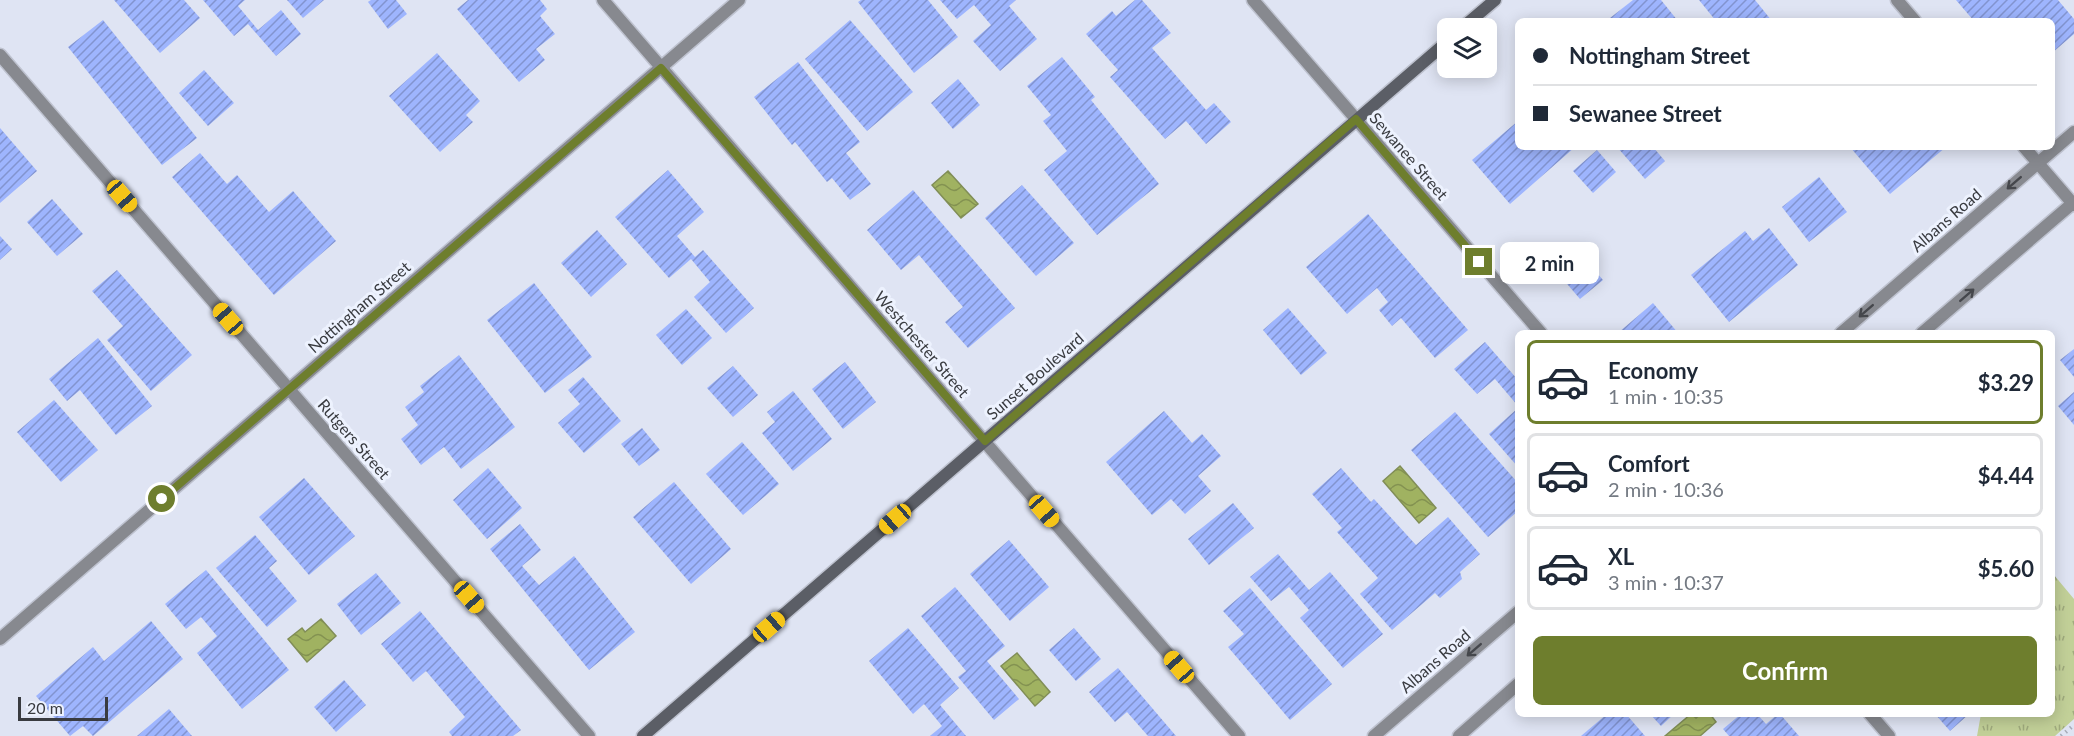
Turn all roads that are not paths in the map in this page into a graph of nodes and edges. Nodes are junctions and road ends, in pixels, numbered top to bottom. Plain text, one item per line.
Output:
1 (603, 0) edge
2 (740, 0) edge
3 (1253, 0) edge
4 (1495, 0) edge
5 (1897, 0) edge
6 (1474, 18) edge
7 (1912, 18) edge
8 (1437, 50) edge
9 (0, 55) edge
10 (661, 68) junction
11 (1356, 119) junction
12 (2074, 132) edge
13 (2055, 148) edge
14 (2026, 150) edge
15 (2053, 150) edge
16 (2037, 163) junction
17 (2074, 203) edge
18 (1538, 330) edge
19 (1844, 330) edge
20 (1926, 330) edge
21 (289, 389) junction
22 (985, 441) junction
23 (1515, 615) edge
24 (0, 639) edge
25 (1515, 687) edge
26 (1873, 717) edge
27 (589, 736) edge
28 (643, 736) edge
29 (1239, 736) edge
30 (1374, 736) edge
31 (1459, 736) edge
32 (1889, 736) edge

1 - 10 street, Westchester Street
2 - 10 street, Nottingham Street
3 - 11 street, Sewanee Street
4 - 6 street
5 - 7 street
8 - 11 street, Sunset Boulevard
9 - 21 street, Rutgers Street
10 - 21 street, Nottingham Street
10 - 22 street, Westchester Street
11 - 18 street, Sewanee Street
11 - 22 street, Sunset Boulevard
12 - 13 street, Albans Road
14 - 16 street
15 - 16 street, Albans Road
16 - 17 street
16 -> 19 street, Albans Road
20 -> 17 street
21 - 24 street, Nottingham Street
21 - 27 street, Rutgers Street
22 - 28 street, Sunset Boulevard
22 - 29 street, Westchester Street
23 -> 30 street, Albans Road
25 - 31 street
26 - 32 street

